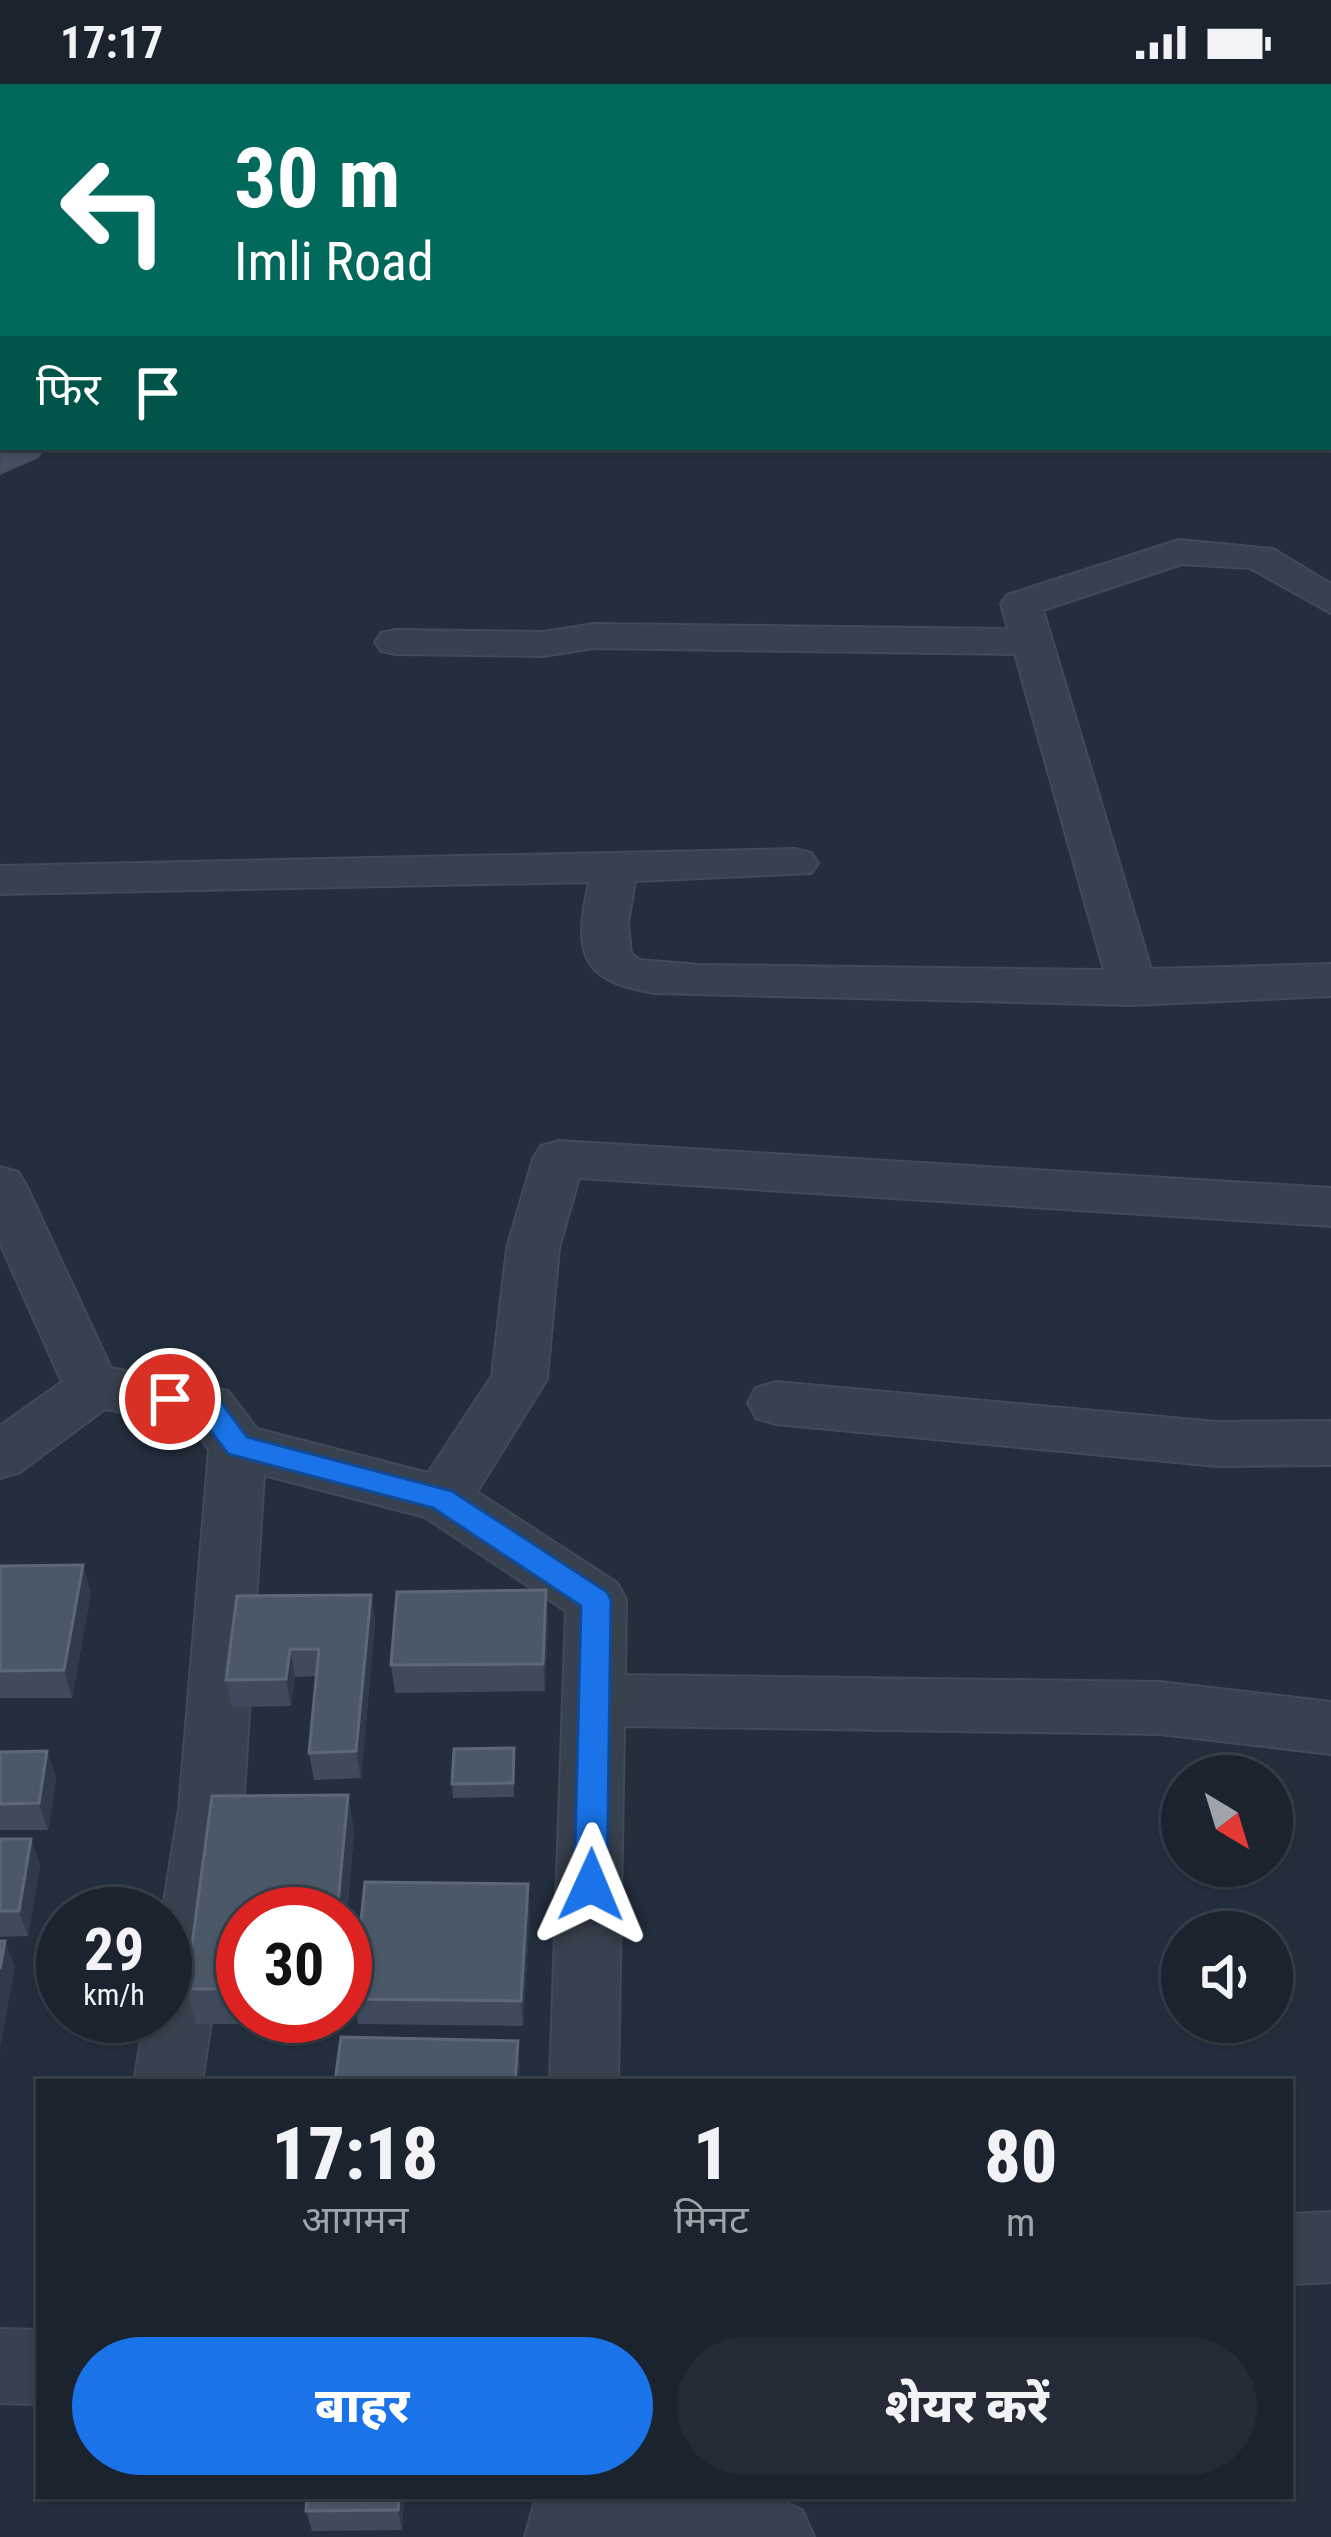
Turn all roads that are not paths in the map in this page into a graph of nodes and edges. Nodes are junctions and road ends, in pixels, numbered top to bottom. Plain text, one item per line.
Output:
1 (1331, 601) edge
2 (395, 642) dead end
3 (1030, 642) junction
4 (795, 863) dead end
5 (614, 867) junction
6 (0, 880) edge
7 (1331, 980) edge
8 (1133, 989) junction
9 (0, 1185) edge
10 (1331, 1207) edge
11 (92, 1386) junction
12 (776, 1403) dead end
13 (1331, 1442) edge
14 (238, 1446) junction
15 (0, 1456) edge
16 (442, 1499) junction
17 (594, 1700) junction
18 (1331, 1728) edge
19 (168, 2079) edge
20 (584, 2079) edge
21 (1331, 2247) edge
22 (1293, 2249) edge
23 (0, 2366) edge
24 (36, 2367) edge
25 (562, 2521) edge
26 (775, 2537) edge

1 - 3 street
2 - 3 street
3 - 8 street
4 - 5 street
5 - 6 street
5 - 8 street
7 - 8 street
9 - 11 street
10 - 16 street
11 - 14 street
11 - 15 street
12 - 13 street
14 - 16 street
14 - 19 street
16 - 17 street
17 - 18 street
17 - 20 street
21 - 22 street
23 - 24 street
25 - 26 street

